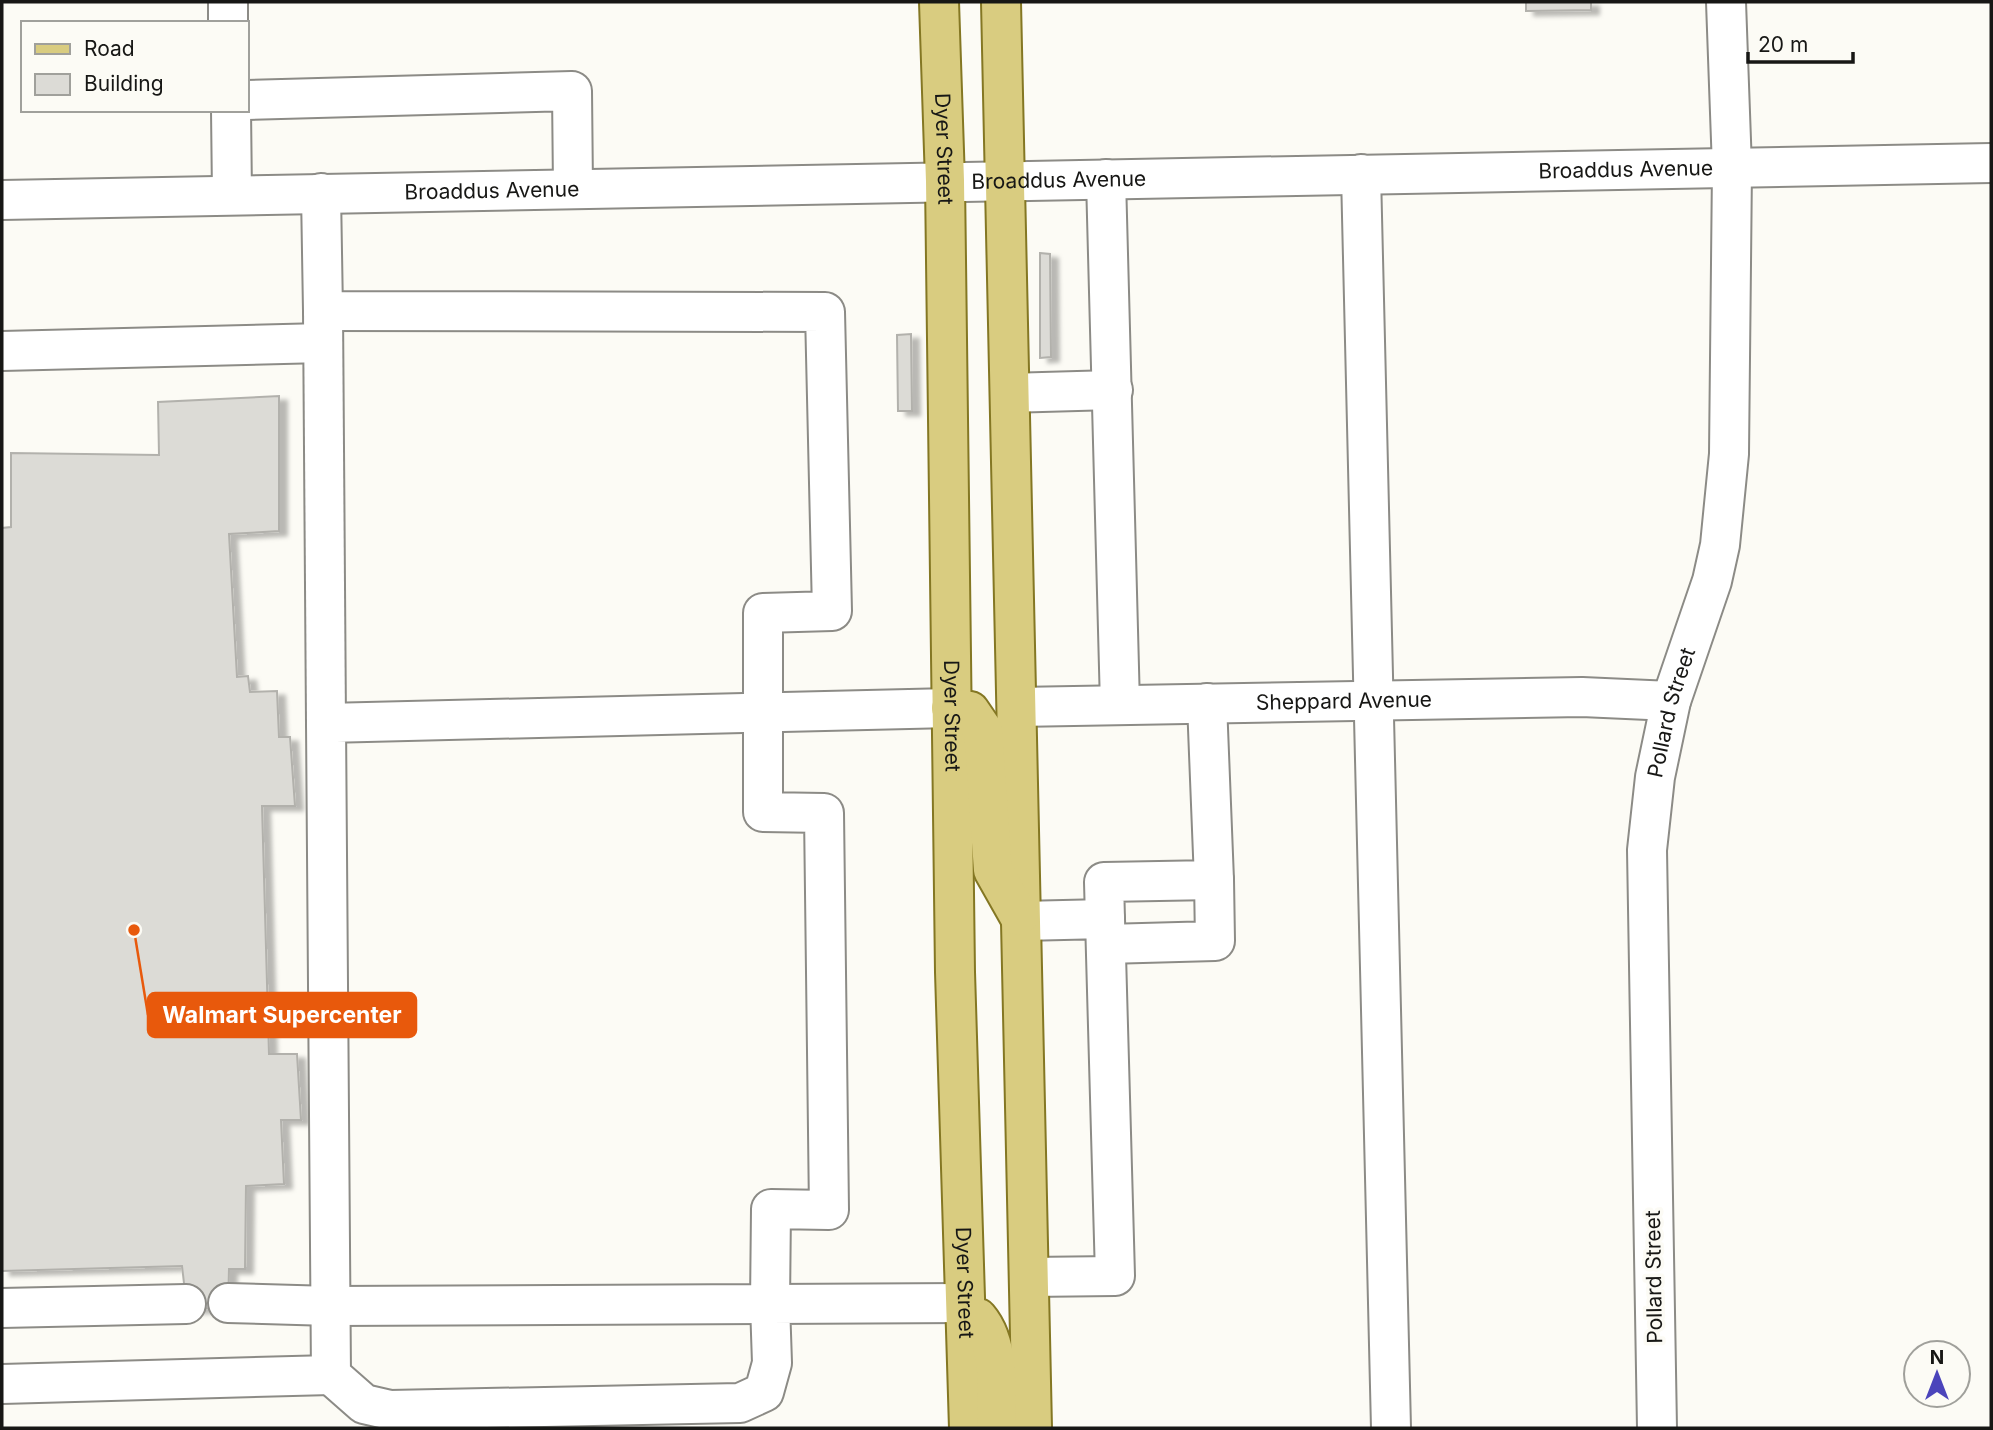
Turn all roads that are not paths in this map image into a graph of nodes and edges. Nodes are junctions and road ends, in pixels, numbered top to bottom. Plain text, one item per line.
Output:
1 (228, 2) edge
2 (939, 2) edge
3 (1001, 2) edge
4 (1726, 2) edge
5 (228, 21) edge
6 (248, 100) edge
7 (230, 112) edge
8 (1991, 163) edge
9 (1732, 168) junction
10 (1361, 174) junction
11 (1106, 179) junction
12 (945, 181) junction
13 (1005, 181) junction
14 (573, 188) junction
15 (321, 193) junction
16 (232, 195) junction
17 (2, 200) edge
18 (323, 327) junction
19 (2, 351) edge
20 (1112, 390) junction
21 (1010, 393) junction
22 (1376, 700) junction
23 (1671, 701) junction
24 (1207, 703) junction
25 (1121, 705) junction
26 (1017, 707) junction
27 (951, 708) junction
28 (762, 712) junction
29 (326, 723) junction
30 (1213, 880) junction
31 (1022, 921) junction
32 (1105, 931) junction
33 (1029, 1277) junction
34 (228, 1303) dead end
35 (965, 1303) junction
36 (186, 1304) dead end
37 (770, 1304) junction
38 (331, 1306) junction
39 (2, 1308) edge
40 (331, 1375) junction
41 (2, 1384) edge
42 (969, 1428) edge
43 (996, 1428) edge
44 (1032, 1428) edge
45 (1391, 1428) edge
46 (1657, 1428) edge

1 - 5 street
2 - 12 main road, Dyer Street
3 - 13 main road
4 - 9 street, Pollard Street
6 - 14 street
7 - 16 street
8 - 9 street, Broaddus Avenue
9 - 10 street, Broaddus Avenue
9 - 23 street, Pollard Street
10 - 11 street, Broaddus Avenue
10 - 22 street
11 - 13 street, Broaddus Avenue
11 - 20 street
12 - 13 street, Broaddus Avenue
12 - 14 street, Broaddus Avenue
12 - 27 main road, Dyer Street
13 - 21 main road
14 - 15 street, Broaddus Avenue
15 - 16 street, Broaddus Avenue
15 - 18 street
16 - 17 street, Broaddus Avenue
18 - 19 street
18 - 28 street
18 - 29 street
20 - 21 street
20 - 25 street
21 - 26 main road
22 - 23 street, Sheppard Avenue
22 - 24 street, Sheppard Avenue
22 - 45 street
23 - 46 street, Pollard Street
24 - 25 street, Sheppard Avenue
24 - 30 street
25 - 26 street, Sheppard Avenue
26 - 31 main road
27 - 28 street
27 - 31 main road
27 - 35 main road, Dyer Street
28 - 29 street
28 - 37 street
29 - 38 street
30 - 32 street
30 - 32 street
31 - 32 street
31 - 33 main road
32 - 33 street
33 - 44 main road
34 - 38 street
35 - 37 street
35 - 42 main road, Dyer Street
35 - 43 main road
36 - 39 street
37 - 38 street
37 - 40 street
38 - 40 street
40 - 41 street

